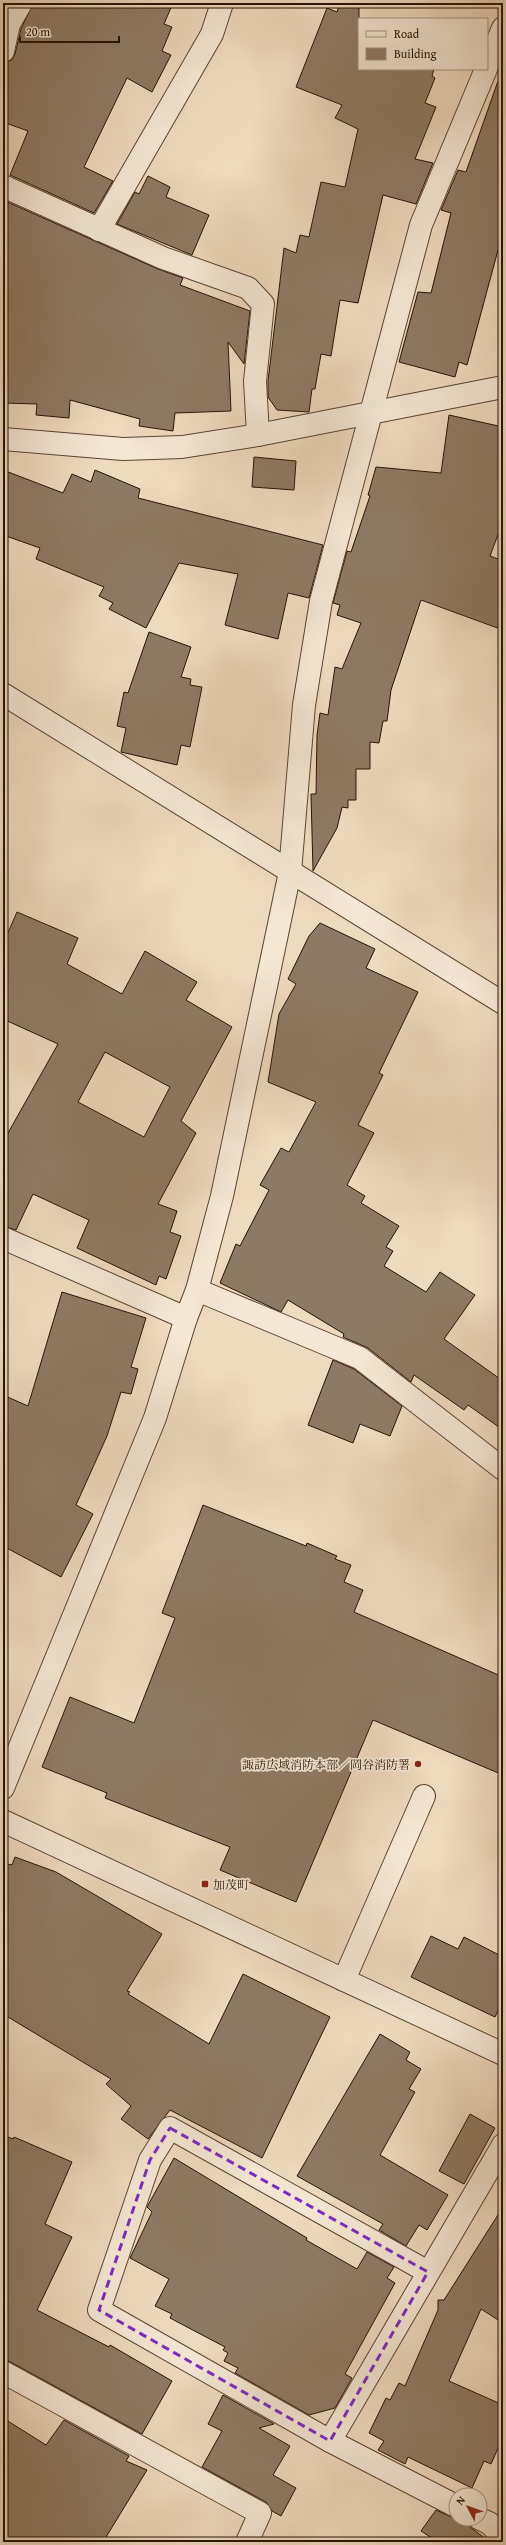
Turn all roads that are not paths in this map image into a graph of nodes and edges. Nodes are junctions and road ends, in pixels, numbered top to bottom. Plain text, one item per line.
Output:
1 (21, 3) edge
2 (222, 3) edge
3 (503, 28) edge
4 (3, 51) edge
5 (488, 63) edge
6 (485, 70) edge
7 (3, 186) edge
8 (99, 230) junction
9 (503, 387) edge
10 (371, 412) junction
11 (258, 435) junction
12 (3, 439) edge
13 (3, 694) edge
14 (290, 872) junction
15 (503, 1003) edge
16 (3, 1238) edge
17 (197, 1290) junction
18 (186, 1318) junction
19 (503, 1469) edge
20 (3, 1788) edge
21 (424, 1796) dead end
22 (3, 1821) edge
23 (344, 1980) junction
24 (503, 2054) edge
25 (503, 2145) edge
26 (428, 2272) junction
27 (3, 2372) edge
28 (330, 2441) junction
29 (448, 2502) edge
30 (488, 2523) edge
31 (503, 2537) edge
32 (248, 2542) edge

1 - 4 street
2 - 8 street
3 - 5 street
6 - 10 street
7 - 8 street
8 - 11 street
9 - 10 street
10 - 11 street
10 - 14 street
11 - 12 street
13 - 14 street
14 - 15 street
14 - 17 street
16 - 18 street
17 - 18 street
17 - 19 street
18 - 20 street
21 - 23 street
22 - 23 street
23 - 24 street
25 - 26 street
26 - 28 street
26 - 28 street
27 - 32 street
28 - 29 street
30 - 31 street

